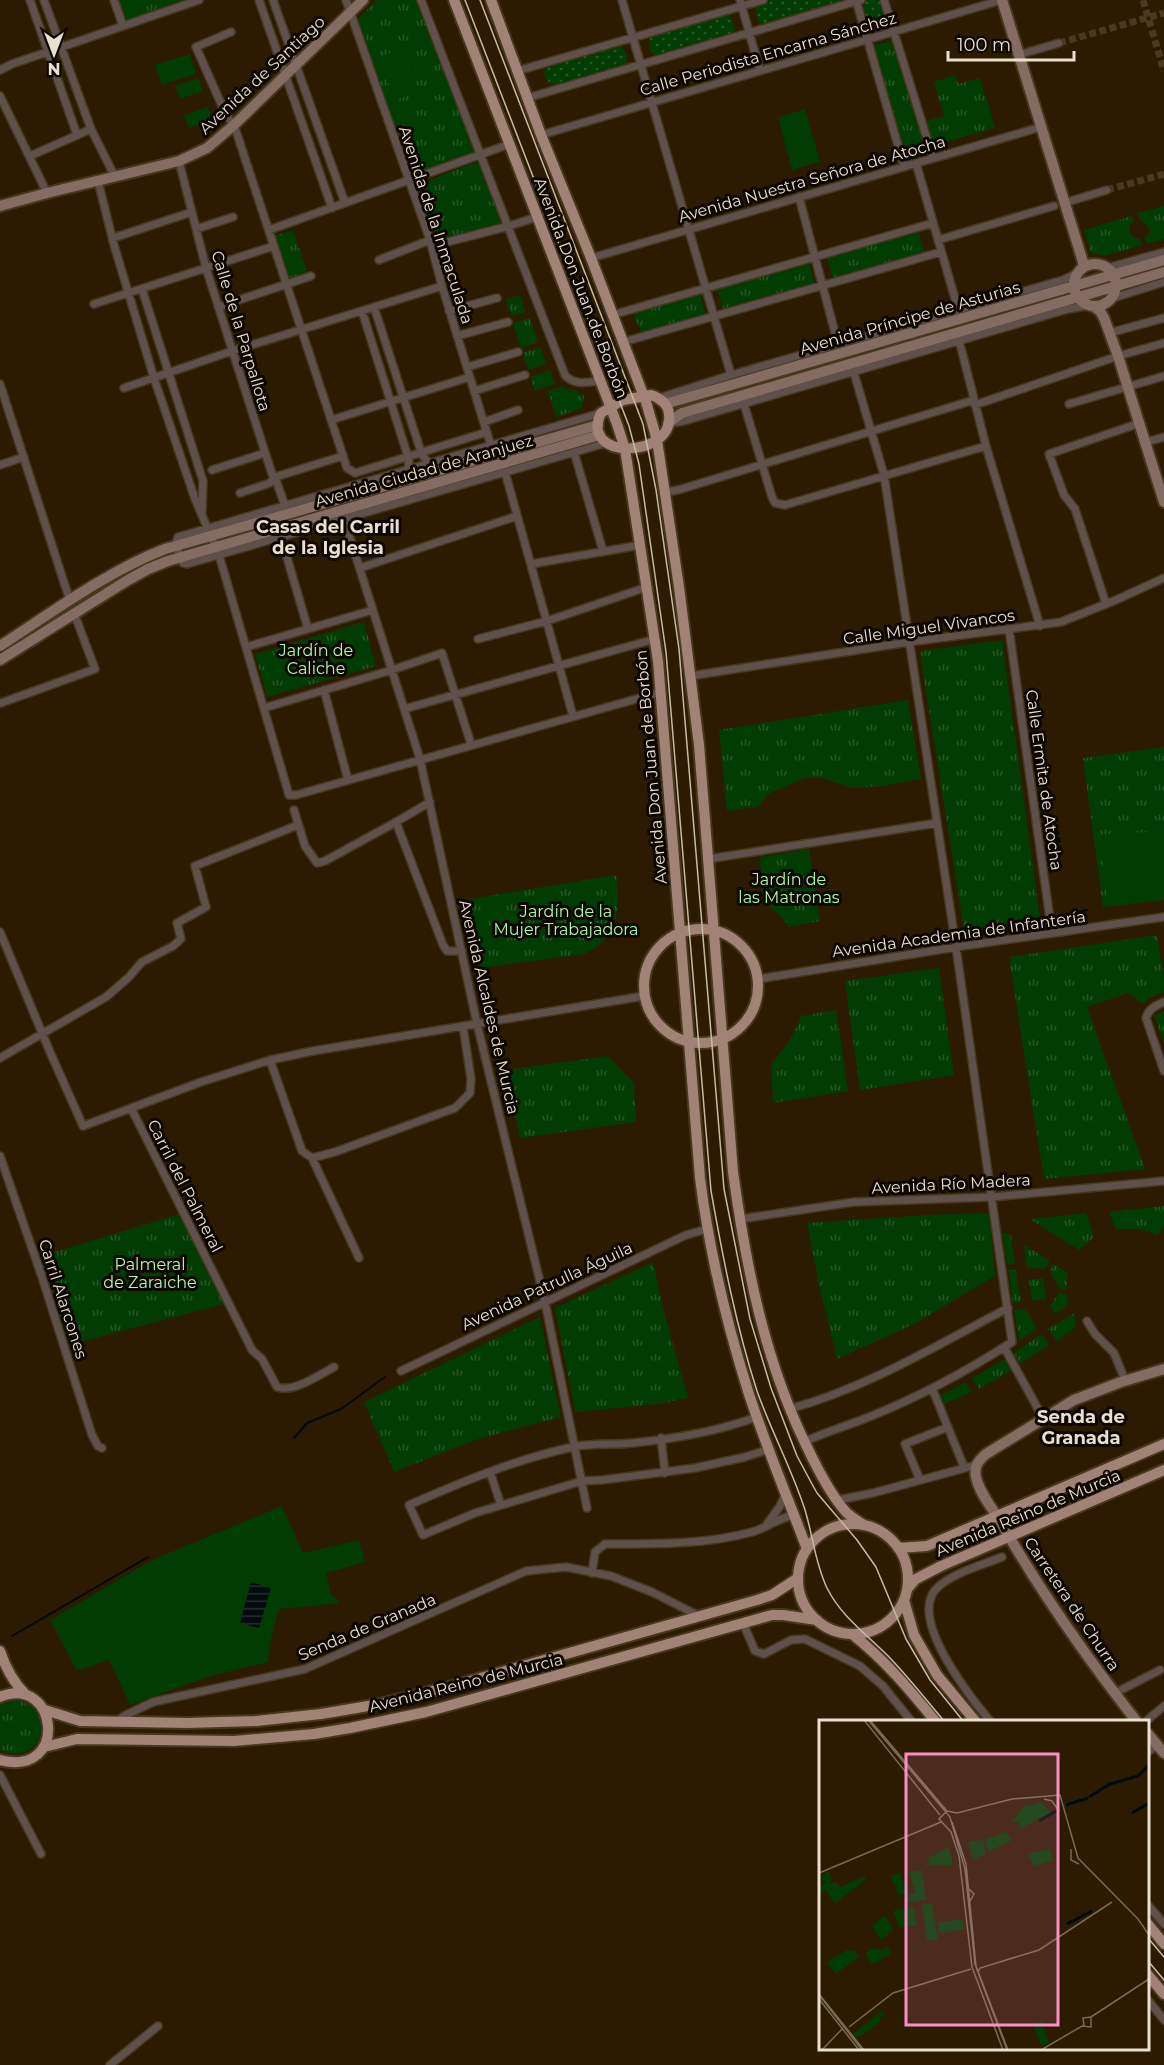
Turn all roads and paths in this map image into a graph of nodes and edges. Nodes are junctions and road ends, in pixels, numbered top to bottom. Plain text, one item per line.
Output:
1 (30, 0) edge
2 (44, 0) edge
3 (114, 0) edge
4 (199, 0) edge
5 (259, 0) edge
6 (273, 0) edge
7 (346, 0) edge
8 (363, 0) edge
9 (421, 0) edge
10 (454, 0) edge
11 (491, 0) edge
12 (622, 0) edge
13 (763, 0) edge
14 (858, 0) edge
15 (884, 0) edge
16 (1002, 0) edge
17 (190, 2) edge
18 (741, 3) edge
19 (350, 13) junction
20 (123, 26) junction
21 (231, 32) dead end
22 (894, 32) junction
23 (749, 33) junction
24 (633, 38) junction
25 (868, 39) junction
26 (1059, 43) tunnel mouth
27 (61, 47) junction
28 (48, 52) junction
29 (1018, 55) junction
30 (296, 65) junction
31 (640, 65) junction
32 (0, 70) edge
33 (517, 71) junction
34 (760, 71) junction
35 (286, 75) junction
36 (0, 96) edge
37 (527, 98) junction
38 (651, 102) junction
39 (234, 125) junction
40 (1041, 127) junction
41 (91, 129) junction
42 (77, 135) junction
43 (541, 135) junction
44 (510, 144) junction
45 (481, 154) junction
46 (30, 156) junction
47 (933, 158) junction
48 (179, 161) junction
49 (916, 163) junction
50 (904, 166) junction
51 (115, 177) junction
52 (409, 180) junction
53 (98, 181) junction
54 (1107, 190) tunnel mouth
55 (47, 193) junction
56 (799, 197) junction
57 (345, 204) junction
58 (1059, 204) junction
59 (0, 206) edge
60 (332, 208) junction
61 (192, 212) junction
62 (233, 217) dead end
63 (537, 217) junction
64 (933, 223) junction
65 (509, 226) junction
66 (196, 229) junction
67 (690, 229) junction
68 (269, 230) junction
69 (113, 238) junction
70 (938, 240) junction
71 (431, 243) junction
72 (274, 246) junction
73 (941, 252) junction
74 (1164, 252) edge
75 (815, 257) junction
76 (591, 258) junction
77 (379, 260) dead end
78 (1164, 260) edge
79 (1084, 265) junction
80 (206, 268) junction
81 (1110, 271) junction
82 (1164, 272) edge
83 (311, 276) dead end
84 (1164, 282) edge
85 (286, 285) junction
86 (1074, 285) junction
87 (442, 286) junction
88 (823, 286) junction
89 (1116, 287) junction
90 (142, 288) junction
91 (706, 288) junction
92 (128, 293) junction
93 (497, 298) dead end
94 (1079, 298) junction
95 (1108, 301) junction
96 (94, 304) dead end
97 (1092, 306) junction
98 (218, 307) junction
99 (374, 307) junction
100 (958, 309) junction
101 (362, 311) junction
102 (449, 311) junction
103 (612, 315) junction
104 (714, 317) junction
105 (1104, 318) junction
106 (1164, 318) edge
107 (508, 322) dead end
108 (301, 330) junction
109 (1109, 333) junction
110 (457, 336) junction
111 (959, 340) junction
112 (623, 342) junction
113 (1164, 343) edge
114 (838, 344) junction
115 (232, 351) junction
116 (518, 352) dead end
117 (1118, 356) junction
118 (467, 367) junction
119 (169, 373) junction
120 (854, 373) junction
121 (525, 375) dead end
122 (731, 375) junction
123 (1164, 376) edge
124 (470, 377) junction
125 (154, 378) junction
126 (600, 381) junction
127 (0, 384) edge
128 (1128, 385) junction
129 (124, 388) dead end
130 (474, 391) junction
131 (642, 395) junction
132 (404, 398) junction
133 (662, 401) junction
134 (391, 402) junction
135 (975, 403) junction
136 (744, 404) junction
137 (1069, 404) dead end
138 (518, 410) dead end
139 (606, 410) junction
140 (331, 420) junction
141 (484, 422) junction
142 (668, 423) junction
143 (1140, 423) junction
144 (487, 432) junction
145 (871, 432) junction
146 (601, 434) junction
147 (1164, 437) edge
148 (657, 440) junction
149 (1146, 442) junction
150 (491, 446) junction
151 (986, 446) junction
152 (625, 449) junction
153 (421, 452) junction
154 (573, 452) junction
155 (265, 453) junction
156 (343, 456) junction
157 (408, 456) junction
158 (24, 458) junction
159 (430, 464) junction
160 (0, 465) edge
161 (762, 465) junction
162 (212, 470) dead end
163 (408, 470) junction
164 (505, 472) junction
165 (884, 476) junction
166 (275, 477) junction
167 (1161, 484) edge
168 (665, 492) junction
169 (240, 493) dead end
170 (1164, 502) edge
171 (285, 506) junction
172 (202, 514) junction
173 (517, 516) junction
174 (344, 519) junction
175 (208, 533) junction
176 (281, 537) junction
177 (641, 544) junction
178 (177, 546) junction
179 (217, 551) junction
180 (603, 551) junction
181 (181, 557) junction
182 (531, 564) junction
183 (360, 568) junction
184 (1164, 578) edge
185 (647, 587) junction
186 (70, 601) junction
187 (1106, 604) junction
188 (373, 610) junction
189 (74, 613) junction
190 (547, 621) junction
191 (1040, 626) junction
192 (308, 629) junction
193 (1009, 629) junction
194 (478, 639) dead end
195 (655, 639) junction
196 (909, 642) junction
197 (0, 646) edge
198 (246, 648) junction
199 (0, 660) edge
200 (560, 666) junction
201 (392, 670) junction
202 (690, 676) junction
203 (324, 690) junction
204 (661, 692) junction
205 (456, 694) junction
206 (1, 703) edge
207 (264, 708) junction
208 (404, 709) junction
209 (573, 716) junction
210 (471, 744) junction
211 (420, 759) junction
212 (348, 780) junction
213 (430, 802) junction
214 (294, 810) dead end
215 (396, 822) junction
216 (937, 823) junction
217 (298, 825) junction
218 (708, 859) junction
219 (1164, 917) edge
220 (714, 930) junction
221 (0, 932) edge
222 (679, 933) junction
223 (1052, 933) junction
224 (956, 947) junction
225 (462, 951) junction
226 (758, 980) junction
227 (644, 996) junction
228 (1164, 1002) edge
229 (477, 1024) junction
230 (463, 1026) junction
231 (42, 1034) junction
232 (722, 1039) junction
233 (689, 1041) junction
234 (0, 1059) edge
235 (270, 1060) junction
236 (1164, 1071) edge
237 (131, 1108) junction
238 (0, 1156) edge
239 (312, 1158) junction
240 (1164, 1181) edge
241 (992, 1197) junction
242 (740, 1219) junction
243 (706, 1229) junction
244 (358, 1258) dead end
245 (545, 1302) junction
246 (1008, 1308) junction
247 (1088, 1321) dead end
248 (1004, 1347) junction
249 (334, 1367) dead end
250 (1164, 1369) edge
251 (401, 1371) dead end
252 (1125, 1380) junction
253 (932, 1388) junction
254 (789, 1408) junction
255 (757, 1417) junction
256 (1042, 1418) junction
257 (948, 1427) junction
258 (661, 1438) junction
259 (804, 1442) junction
260 (1164, 1444) edge
261 (575, 1447) junction
262 (102, 1448) dead end
263 (770, 1449) junction
264 (976, 1465) junction
265 (964, 1467) junction
266 (1164, 1470) edge
267 (490, 1472) junction
268 (665, 1473) junction
269 (920, 1480) junction
270 (582, 1481) junction
271 (787, 1492) junction
272 (838, 1500) junction
273 (501, 1505) junction
274 (587, 1508) dead end
275 (794, 1515) junction
276 (997, 1516) junction
277 (864, 1525) junction
278 (764, 1528) junction
279 (1009, 1537) junction
280 (898, 1548) junction
281 (807, 1549) junction
282 (1002, 1557) dead end
283 (592, 1573) junction
284 (798, 1578) junction
285 (908, 1588) junction
286 (904, 1600) junction
287 (700, 1616) junction
288 (817, 1620) junction
289 (743, 1623) junction
290 (852, 1634) junction
291 (0, 1651) edge
292 (1160, 1670) dead end
293 (1115, 1693) junction
294 (27, 1695) junction
295 (0, 1697) edge
296 (1164, 1706) edge
297 (45, 1710) junction
298 (910, 1720) edge
299 (934, 1720) edge
300 (974, 1720) edge
301 (989, 1720) edge
302 (1135, 1720) edge
303 (1147, 1720) edge
304 (116, 1722) junction
305 (1149, 1735) edge
306 (44, 1747) junction
307 (1161, 1749) edge
308 (0, 1760) edge
309 (12, 1763) junction
310 (0, 1774) edge
311 (41, 1854) dead end
312 (1149, 1906) edge
313 (1164, 1924) edge
314 (1149, 1925) edge
315 (1164, 1944) edge
316 (1149, 1976) edge
317 (1164, 1994) edge
318 (1149, 2001) edge
319 (1164, 2020) edge
320 (158, 2026) dead end
321 (110, 2065) edge

1 - 28 street
2 - 27 street
3 - 20 street
4 - 17 street
5 - 35 street
6 - 30 street
7 - 19 street, Avenida de la Inmaculada
8 - 19 main road, Avenida de Santiago
9 - 45 street
10 - 44 main road, Avenida Don Juan de Borbón
11 - 33 main road, Avenida Don Juan de Borbón
12 - 24 street
13 - 18 street
14 - 23 street
14 - 25 street
15 - 22 street
16 - 22 street, Calle Periodista Encarna Sánchez
16 - 29 main road
17 - 20 street
18 - 23 street
18 - 24 street
19 - 30 main road, Avenida de Santiago
19 - 52 street, Avenida de la Inmaculada
20 - 27 street
21 - 39 street
22 - 25 street, Calle Periodista Encarna Sánchez
22 - 47 street
23 - 31 street
23 - 34 street
24 - 31 street
24 - 33 street
25 - 34 street, Calle Periodista Encarna Sánchez
25 - 50 street
26 - 29 street
27 - 28 street
27 - 41 street
28 - 32 street
28 - 42 street
29 - 40 main road
30 - 35 main road, Avenida de Santiago
30 - 57 street
31 - 37 street
31 - 38 street
33 - 37 main road, Avenida Don Juan de Borbón
34 - 38 street, Calle Periodista Encarna Sánchez
35 - 39 main road, Avenida de Santiago
35 - 60 street
36 - 46 street
37 - 43 main road, Avenida Don Juan de Borbón
38 - 43 street, Calle Periodista Encarna Sánchez
38 - 67 street
39 - 48 main road, Avenida de Santiago
39 - 68 street
40 - 47 street, Avenida Nuestra Señora de Atocha
40 - 58 main road
41 - 42 street
41 - 51 street
42 - 46 street
43 - 76 main road, Avenida Don Juan de Borbón
44 - 45 street
44 - 63 main road, Avenida Don Juan de Borbón
45 - 52 street
45 - 65 street
46 - 55 street
47 - 49 street, Avenida Nuestra Señora de Atocha
48 - 51 main road, Avenida de Santiago
48 - 61 street, Calle de la Parpallota
49 - 50 street, Avenida Nuestra Señora de Atocha
49 - 64 street
50 - 56 street, Avenida Nuestra Señora de Atocha
51 - 53 main road, Avenida de Santiago
52 - 57 street
52 - 71 street, Avenida de la Inmaculada
53 - 55 main road, Avenida de Santiago
53 - 69 street
54 - 58 street
55 - 59 main road, Avenida de Santiago
56 - 67 street, Avenida Nuestra Señora de Atocha
56 - 75 street
57 - 60 street
58 - 70 street
58 - 79 main road
60 - 68 street
61 - 66 street, Calle de la Parpallota
61 - 69 street
62 - 66 street
63 - 65 street
63 - 126 main road, Avenida Don Juan de Borbón
64 - 70 street
64 - 75 street
65 - 71 street
65 - 126 street
66 - 80 street, Calle de la Parpallota
67 - 76 street, Avenida Nuestra Señora de Atocha
67 - 91 street
68 - 72 street
69 - 92 street
70 - 73 street
71 - 77 street
71 - 87 street, Avenida de la Inmaculada
72 - 80 street
72 - 85 street
73 - 88 street
73 - 100 street
74 - 81 street
75 - 88 street
75 - 91 street
76 - 103 main road, Avenida Don Juan de Borbón
78 - 81 main road, Avenida Príncipe de Asturias
79 - 81 main road
79 - 86 main road
79 - 100 street
80 - 90 street
80 - 98 street, Calle de la Parpallota
81 - 86 main road, Avenida Príncipe de Asturias
81 - 89 main road
82 - 89 main road, Avenida Príncipe de Asturias
83 - 85 street
84 - 95 street
85 - 98 street
85 - 108 street
86 - 94 main road
86 - 133 main road, Avenida Príncipe de Asturias
87 - 99 street
87 - 102 street, Avenida de la Inmaculada
88 - 104 street
88 - 114 street
89 - 94 main road, Avenida Príncipe de Asturias
89 - 95 main road
90 - 92 street
90 - 119 street
91 - 103 street
91 - 104 street
92 - 96 street
92 - 125 street
93 - 102 street
94 - 97 main road
94 - 142 main road, Avenida Príncipe de Asturias
95 - 97 main road
95 - 105 main road
97 - 105 main road
97 - 111 street
98 - 115 street, Calle de la Parpallota
99 - 101 street
99 - 132 street
100 - 114 street
101 - 108 street
101 - 134 street
102 - 110 street, Avenida de la Inmaculada
103 - 112 main road, Avenida Don Juan de Borbón
104 - 112 street
104 - 122 street
105 - 109 main road
106 - 109 street
107 - 110 street
108 - 115 street
108 - 140 street
109 - 117 main road
110 - 118 street, Avenida de la Inmaculada
111 - 120 street
111 - 135 street
112 - 131 main road, Avenida Don Juan de Borbón
113 - 117 street
114 - 122 street
115 - 119 street
115 - 155 street, Calle de la Parpallota
116 - 118 street
117 - 128 main road
117 - 135 street
118 - 124 street, Avenida de la Inmaculada
119 - 125 street
119 - 172 street
120 - 136 street
120 - 145 street
121 - 130 street
122 - 133 street
123 - 128 street
124 - 130 street, Avenida de la Inmaculada
124 - 132 street
125 - 129 street
125 - 172 street
126 - 139 main road, Avenida Don Juan de Borbón
127 - 158 street
128 - 137 street
128 - 143 main road
130 - 141 street, Avenida de la Inmaculada
131 - 133 main road
131 - 139 main road
131 - 148 main road, Avenida Don Juan de Borbón
132 - 134 street
132 - 153 street
133 - 142 main road
134 - 140 street
134 - 157 street
135 - 145 street
135 - 151 street
136 - 142 street
136 - 161 street
138 - 141 street
139 - 146 main road
139 - 150 street
139 - 152 main road, Avenida Don Juan de Borbón
140 - 156 street
141 - 144 street, Avenida de la Inmaculada
142 - 148 main road
143 - 149 main road
143 - 187 street
144 - 150 street, Avenida de la Inmaculada
144 - 153 street
145 - 161 street
145 - 165 street
146 - 152 main road
146 - 154 street
146 - 175 main road, Avenida Ciudad de Aranjuez
146 - 179 main road, Avenida Ciudad de Aranjuez
147 - 149 street
148 - 152 main road
148 - 168 main road, Avenida Don Juan de Borbón
149 - 167 main road
150 - 159 street
151 - 165 street
151 - 191 street
152 - 177 main road, Avenida Don Juan de Borbón
153 - 157 street
153 - 159 street
154 - 164 street
154 - 180 street
155 - 162 street
155 - 166 street, Calle de la Parpallota
156 - 157 street
156 - 166 street
157 - 163 street
158 - 160 street
158 - 186 street
159 - 163 street
161 - 165 street
161 - 168 street
163 - 171 street
164 - 173 street
164 - 174 street
165 - 196 street
166 - 169 street
166 - 171 street, Calle de la Parpallota
167 - 170 main road
168 - 202 main road, Avenida Don Juan de Borbón
171 - 175 street
172 - 175 street
173 - 182 street
173 - 183 street
174 - 176 street
174 - 183 street, Avenida Alcaldes de Murcia
175 - 178 main road, Avenida Ciudad de Aranjuez
175 - 179 street
176 - 179 street
176 - 192 street
177 - 180 street
177 - 185 main road, Avenida Don Juan de Borbón
178 - 181 street
178 - 186 main road, Avenida Ciudad de Aranjuez
179 - 181 main road, Avenida Ciudad de Aranjuez
179 - 198 street
180 - 182 street
181 - 189 main road, Avenida Ciudad de Aranjuez
182 - 190 street
183 - 188 street, Avenida Alcaldes de Murcia
184 - 187 street, Calle Miguel Vivancos
185 - 190 street
185 - 195 main road, Avenida Don Juan de Borbón
186 - 197 main road, Avenida Ciudad de Aranjuez
187 - 191 street, Calle Miguel Vivancos
188 - 192 street
188 - 201 street, Avenida Alcaldes de Murcia
189 - 199 main road, Avenida Ciudad de Aranjuez
189 - 206 street
190 - 194 street
190 - 200 street
191 - 193 street, Calle Miguel Vivancos
192 - 198 street
193 - 196 street, Calle Miguel Vivancos
193 - 223 street, Calle Ermita de Atocha
195 - 200 street
195 - 204 main road, Avenida Don Juan de Borbón
196 - 202 street, Calle Miguel Vivancos
196 - 216 street
198 - 207 street
200 - 205 street
200 - 209 street
201 - 203 street
201 - 205 street
201 - 208 street, Avenida Alcaldes de Murcia
202 - 218 main road, Avenida Don Juan de Borbón
203 - 207 street
203 - 212 street
204 - 209 street
204 - 222 main road, Avenida Don Juan de Borbón
205 - 208 street
205 - 210 street
207 - 212 street
208 - 211 street, Avenida Alcaldes de Murcia
209 - 210 street
210 - 211 street
211 - 212 street
211 - 213 street, Avenida Alcaldes de Murcia
213 - 215 street
213 - 225 street, Avenida Alcaldes de Murcia
214 - 217 street
215 - 217 street
215 - 225 street
216 - 218 street
216 - 224 street
217 - 231 street
218 - 220 main road, Avenida Don Juan de Borbón
219 - 223 street, Avenida Academia de Infantería
220 - 222 main road
220 - 226 main road
220 - 232 main road, Avenida Don Juan de Borbón
221 - 231 street, Carril del Palmeral
222 - 227 main road
222 - 233 main road, Avenida Don Juan de Borbón
223 - 224 street, Avenida Academia de Infantería
224 - 226 street, Avenida Academia de Infantería
224 - 241 street
225 - 229 street, Avenida Alcaldes de Murcia
226 - 232 main road
227 - 229 street
227 - 233 main road
228 - 236 street
229 - 230 street
229 - 245 street, Avenida Alcaldes de Murcia
230 - 235 street
230 - 239 street
231 - 234 street
231 - 237 street, Carril del Palmeral
232 - 233 main road
232 - 242 main road, Avenida Don Juan de Borbón
233 - 243 main road, Avenida Don Juan de Borbón
235 - 237 street
235 - 239 street
237 - 249 street, Carril del Palmeral
238 - 262 street, Carril Alarcones
239 - 244 street
240 - 241 street, Avenida Río Madera
241 - 242 street, Avenida Río Madera
241 - 246 street
242 - 254 main road, Avenida Don Juan de Borbón
243 - 245 street, Avenida Patrulla Águila
243 - 255 main road, Avenida Don Juan de Borbón
245 - 251 street, Avenida Patrulla Águila
245 - 261 street, Avenida Alcaldes de Murcia
246 - 248 street
246 - 254 street
247 - 252 street
248 - 253 street
248 - 256 street
250 - 252 main road
252 - 256 main road
253 - 257 street
253 - 259 street
254 - 259 main road, Avenida Don Juan de Borbón
255 - 258 street
255 - 263 main road, Avenida Don Juan de Borbón
256 - 264 main road
257 - 265 street
257 - 269 street
258 - 261 street
258 - 268 street
259 - 272 main road, Avenida Don Juan de Borbón
260 - 276 main road, Avenida Reino de Murcia
261 - 267 street
261 - 270 street, Avenida Alcaldes de Murcia
263 - 268 street
263 - 271 main road, Avenida Don Juan de Borbón
264 - 265 street
264 - 276 main road, Carretera de Churra
265 - 269 street
266 - 279 main road, Avenida Reino de Murcia
267 - 273 street
267 - 273 street
268 - 270 street
269 - 272 street
270 - 273 street
270 - 274 street, Avenida Alcaldes de Murcia
271 - 275 main road, Avenida Don Juan de Borbón
271 - 278 street
272 - 277 main road, Avenida Don Juan de Borbón
275 - 278 street
275 - 281 main road, Avenida Don Juan de Borbón
276 - 279 main road, Carretera de Churra
276 - 280 main road, Avenida Reino de Murcia
277 - 280 main road
277 - 281 main road
278 - 283 street
279 - 285 main road, Avenida Reino de Murcia
279 - 293 main road, Carretera de Churra
280 - 285 main road
281 - 284 main road
282 - 301 street
283 - 287 street, Senda de Granada
283 - 304 street, Senda de Granada
284 - 287 main road, Avenida Reino de Murcia
284 - 288 main road
285 - 286 main road
286 - 290 main road
286 - 300 main road
287 - 304 main road, Avenida Reino de Murcia
288 - 289 main road, Avenida Reino de Murcia
288 - 290 main road
289 - 298 street
289 - 306 main road, Avenida Reino de Murcia
290 - 299 main road
291 - 294 main road
292 - 293 street
293 - 302 main road, Carretera de Churra
294 - 295 main road
294 - 297 main road
296 - 303 street
297 - 304 main road, Avenida Reino de Murcia
297 - 306 main road
305 - 307 main road
306 - 309 main road, Avenida Reino de Murcia
308 - 309 main road
309 - 310 street
310 - 311 street
312 - 313 street
314 - 315 main road
316 - 317 main road
318 - 319 street
320 - 321 street

